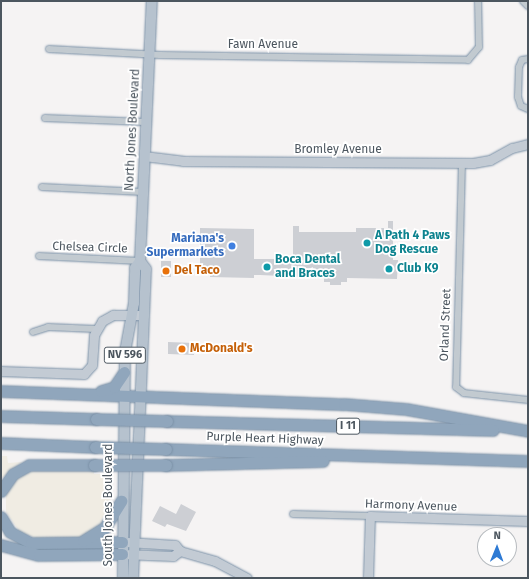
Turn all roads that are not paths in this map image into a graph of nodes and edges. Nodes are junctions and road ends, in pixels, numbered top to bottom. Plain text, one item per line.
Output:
1 (152, 1) edge
2 (478, 1) edge
3 (49, 49) dead end
4 (150, 54) junction
5 (525, 59) edge
6 (528, 109) edge
7 (45, 118) dead end
8 (145, 122) junction
9 (528, 144) edge
10 (144, 156) junction
11 (462, 163) junction
12 (42, 187) dead end
13 (143, 192) junction
14 (39, 256) dead end
15 (140, 261) junction
16 (132, 315) junction
17 (144, 315) junction
18 (96, 328) junction
19 (33, 332) dead end
20 (1, 371) edge
21 (124, 372) junction
22 (1, 391) edge
23 (95, 394) junction
24 (123, 395) junction
25 (143, 396) junction
26 (528, 400) edge
27 (1, 416) edge
28 (528, 431) edge
29 (122, 433) joint
30 (141, 433) joint
31 (1, 443) edge
32 (463, 459) junction
33 (528, 461) edge
34 (1, 491) edge
35 (121, 501) junction
36 (293, 514) dead end
37 (370, 516) junction
38 (1, 517) edge
39 (528, 521) edge
40 (122, 542) junction
41 (134, 542) junction
42 (77, 543) junction
43 (1, 545) edge
44 (180, 551) junction
45 (128, 554) junction
46 (241, 576) edge
47 (123, 578) edge
48 (133, 578) edge
49 (368, 578) edge

1 - 4 main road, North Jones Boulevard
2 - 4 street, Fawn Avenue
3 - 4 street, Fawn Avenue
4 - 8 main road, North Jones Boulevard
5 - 6 street
7 - 8 street
8 - 10 main road, North Jones Boulevard
9 - 11 street, Bromley Avenue
10 - 11 street, Bromley Avenue
10 - 13 main road, North Jones Boulevard
11 - 26 street, Orland Street
12 - 13 street
13 - 15 main road, North Jones Boulevard
14 - 15 street, Chelsea Circle
15 - 16 main road, North Jones Boulevard
15 - 17 main road, North Jones Boulevard
16 - 17 street
16 - 18 street
16 - 21 main road, North Jones Boulevard / NV 596
17 - 25 main road, North Jones Boulevard / NV 596
18 - 19 street
18 - 20 street
21 - 23 highway
21 - 24 main road, North Jones Boulevard / NV 596
22 - 23 highway
23 - 24 highway
24 - 25 highway
24 - 29 main road, North Jones Boulevard / NV 596
25 - 28 highway
25 - 30 main road, North Jones Boulevard / NV 596
27 - 28 highway, Purple Heart Highway / I 11, bridge
29 - 35 main road, South Jones Boulevard / NV 596
30 - 41 main road, South Jones Boulevard / NV 596
31 - 32 highway, Purple Heart Highway, bridge
32 - 33 highway, Purple Heart Highway
32 - 34 highway, bridge
35 - 40 main road, South Jones Boulevard / NV 596
35 - 42 highway
36 - 37 street, Harmony Avenue
37 - 39 street, Harmony Avenue
37 - 49 street
38 - 42 highway
40 - 41 street
40 - 42 highway
40 - 45 main road, South Jones Boulevard / NV 596
41 - 44 street
41 - 45 main road, South Jones Boulevard / NV 596
43 - 45 highway
44 - 45 street
44 - 46 street
45 - 47 main road, South Jones Boulevard / NV 596
45 - 48 main road, South Jones Boulevard / NV 596

